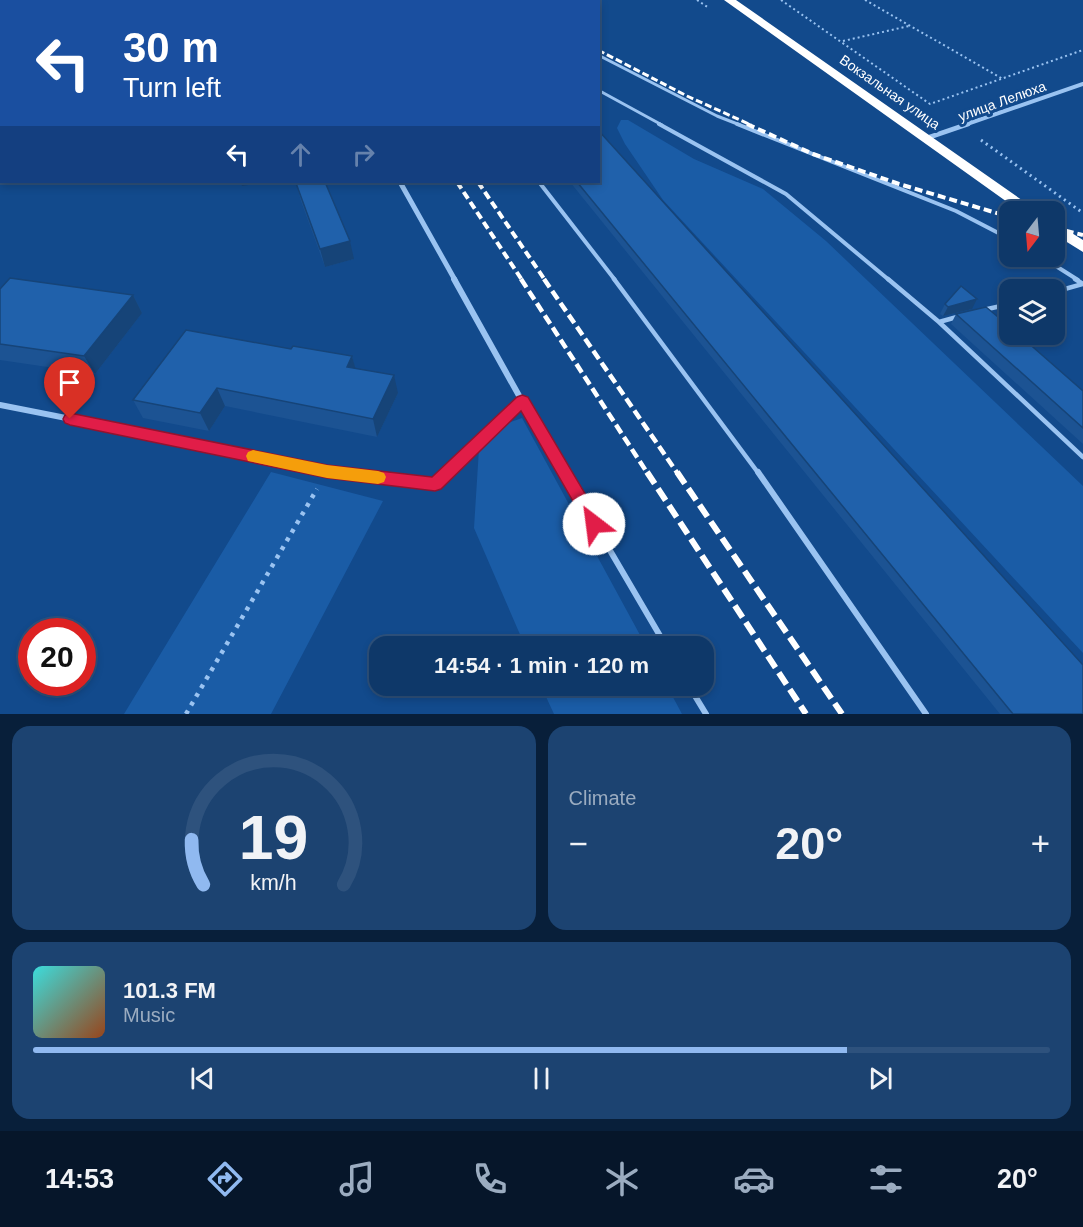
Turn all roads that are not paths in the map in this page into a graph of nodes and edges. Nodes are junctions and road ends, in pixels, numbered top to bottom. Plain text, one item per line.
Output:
1 (729, 0) edge
2 (600, 56) edge
3 (1083, 84) edge
4 (600, 91) edge
5 (927, 138) junction
6 (401, 183) edge
7 (540, 183) edge
8 (1016, 201) edge
9 (999, 232) edge
10 (1065, 235) edge
11 (1083, 247) edge
12 (1057, 267) edge
13 (1083, 284) edge
14 (1065, 289) edge
15 (999, 306) edge
16 (980, 311) edge
17 (959, 316) edge
18 (939, 322) junction
19 (522, 401) junction
20 (0, 405) edge
21 (1083, 457) edge
22 (660, 636) edge
23 (695, 696) edge
24 (706, 714) edge
25 (926, 714) edge

1 - 5 highway, Вокзальная улица
2 - 9 lane
3 - 5 street, улица Лелюха
4 - 18 lane
5 - 8 highway, Вокзальная улица
6 - 19 street
7 - 25 lane
10 - 11 highway
12 - 13 lane
13 - 14 lane
15 - 16 lane
17 - 18 lane
18 - 21 lane
19 - 20 street
19 - 22 lane
23 - 24 lane

